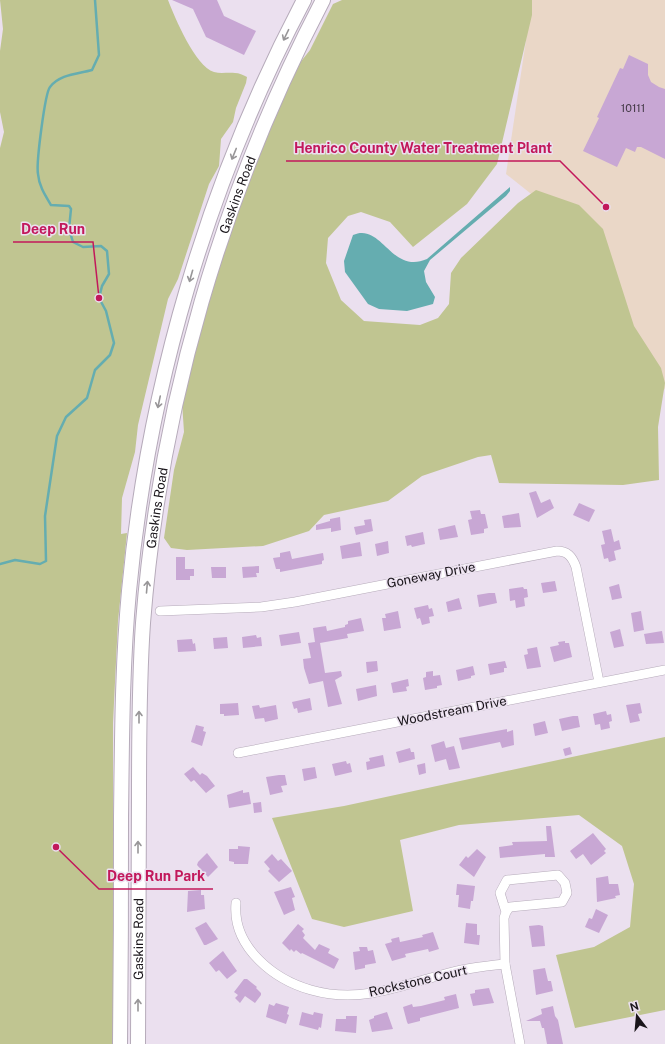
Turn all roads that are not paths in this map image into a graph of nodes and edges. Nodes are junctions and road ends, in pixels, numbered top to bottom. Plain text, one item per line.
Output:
1 (304, 0) edge
2 (323, 0) edge
3 (160, 611) dead end
4 (665, 670) edge
5 (600, 682) junction
6 (238, 753) dead end
7 (236, 903) dead end
8 (506, 912) junction
9 (506, 964) junction
10 (120, 1044) edge
11 (138, 1044) edge
12 (520, 1044) edge

1 -> 10 main road, Gaskins Road
11 -> 2 main road, Gaskins Road
3 - 5 street, Goneway Drive
4 - 5 street, Woodstream Drive
5 - 6 street, Woodstream Drive
7 - 9 street, Rockstone Court
8 - 8 street
8 - 9 street
9 - 12 street

